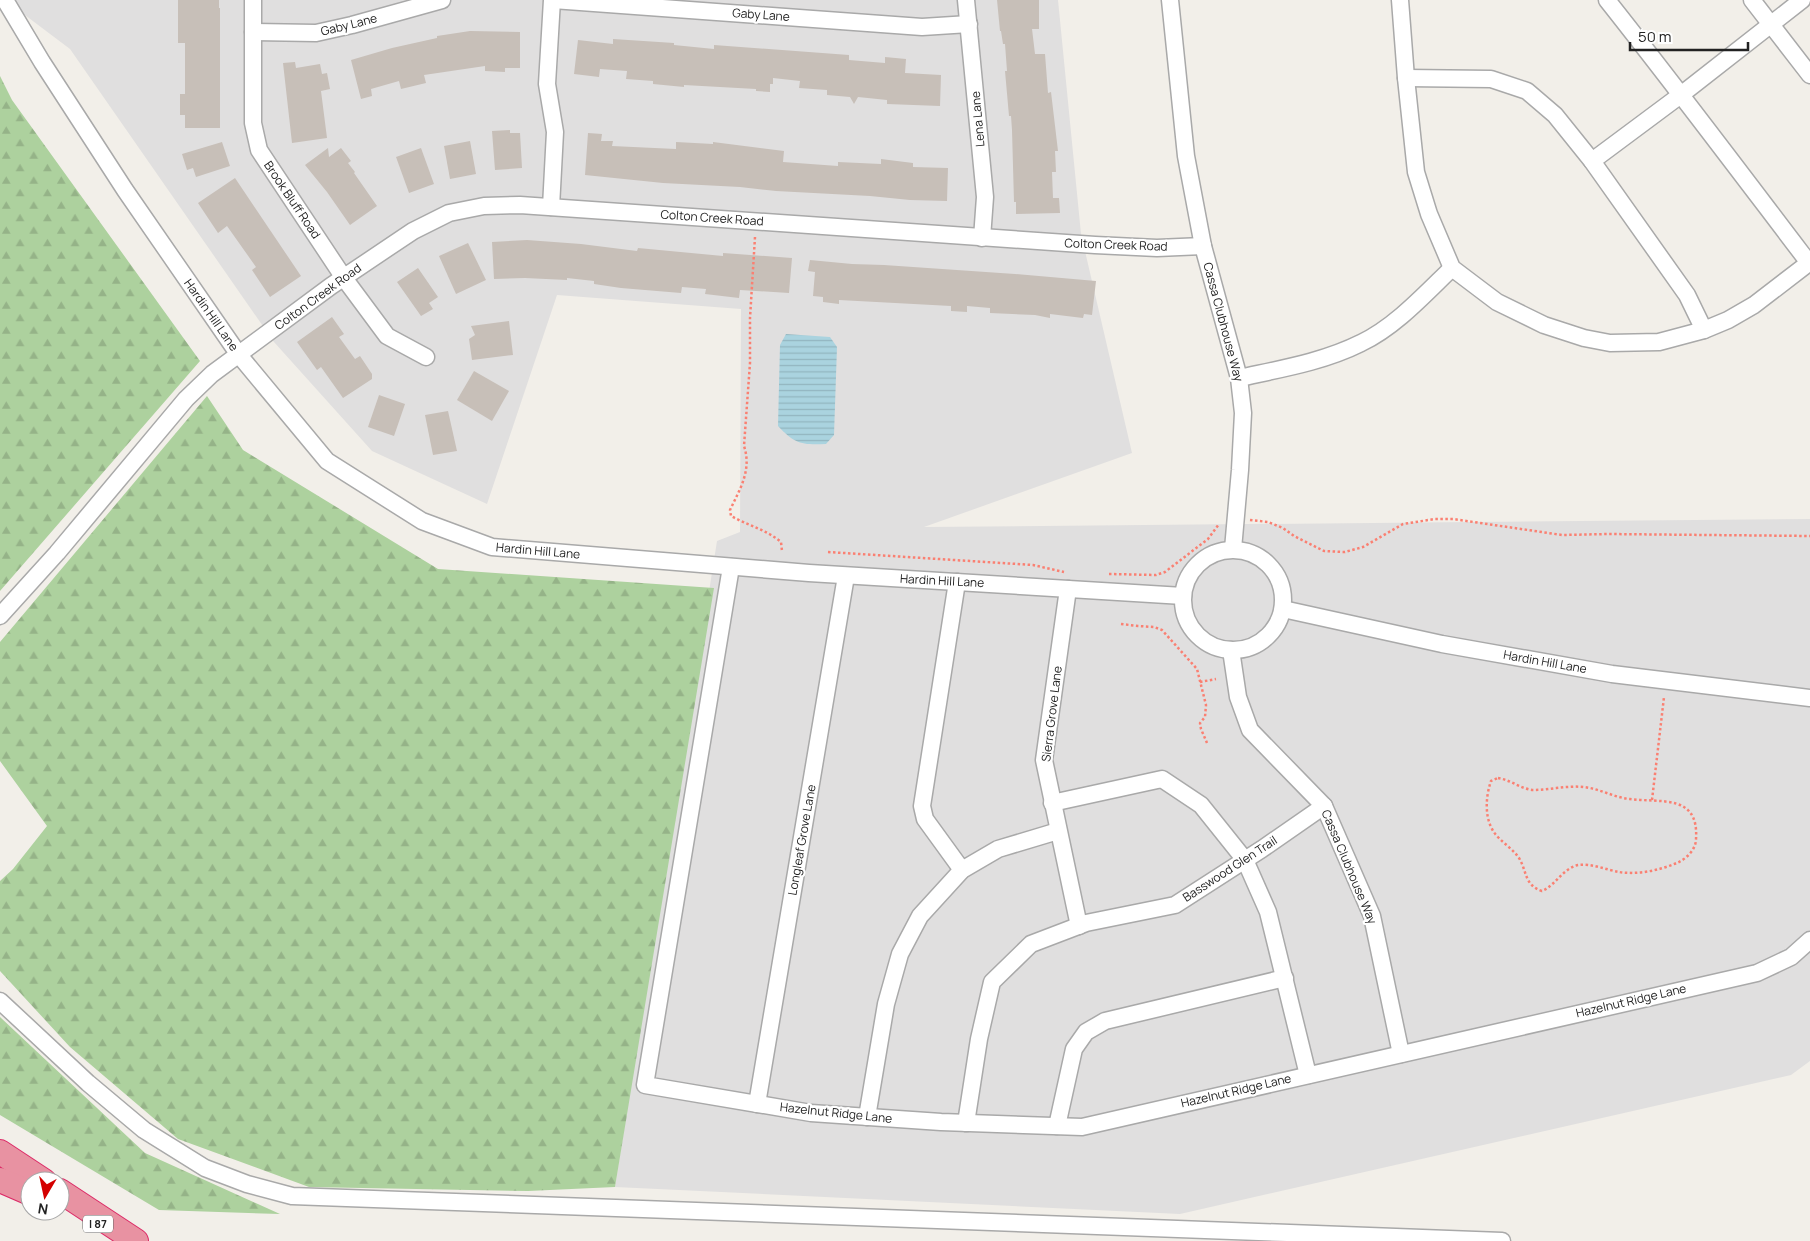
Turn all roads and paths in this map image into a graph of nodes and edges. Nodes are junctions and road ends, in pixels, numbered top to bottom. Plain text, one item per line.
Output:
1 (6, 0) edge
2 (253, 0) edge
3 (442, 0) edge
4 (552, 0) edge
5 (966, 0) edge
6 (1170, 0) edge
7 (1400, 0) edge
8 (1607, 0) edge
9 (1752, 0) edge
10 (1802, 0) edge
11 (1771, 23) junction
12 (969, 24) junction
13 (254, 32) junction
14 (1810, 76) edge
15 (1406, 78) junction
16 (1682, 94) junction
17 (1592, 161) junction
18 (551, 207) junction
19 (755, 236) dead end
20 (982, 238) junction
21 (1203, 246) junction
22 (1810, 263) edge
23 (1452, 268) junction
24 (344, 278) junction
25 (1704, 330) junction
26 (239, 355) junction
27 (426, 357) dead end
28 (1239, 378) junction
29 (1222, 518) dead end
30 (1249, 520) dead end
31 (1810, 536) edge
32 (1233, 549) junction
33 (782, 551) dead end
34 (828, 552) dead end
35 (731, 567) junction
36 (1067, 572) dead end
37 (1103, 575) dead end
38 (846, 576) junction
39 (957, 582) junction
40 (1068, 589) junction
41 (1183, 596) junction
42 (1283, 610) junction
43 (0, 616) edge
44 (1121, 624) dead end
45 (1231, 650) junction
46 (1216, 680) dead end
47 (1666, 680) junction
48 (1200, 682) junction
49 (1810, 698) edge
50 (1207, 743) dead end
51 (1652, 800) junction
52 (1052, 803) junction
53 (1324, 806) junction
54 (1058, 831) junction
55 (1245, 860) junction
56 (962, 870) junction
57 (1078, 926) junction
58 (1810, 940) edge
59 (1285, 978) junction
60 (0, 1001) edge
61 (1401, 1054) junction
62 (1308, 1075) junction
63 (757, 1104) junction
64 (867, 1117) junction
65 (966, 1123) junction
66 (1057, 1126) junction
67 (0, 1152) edge
68 (29, 1171) edge
69 (0, 1180) edge
70 (20, 1189) edge
71 (70, 1198) edge
72 (70, 1211) edge
73 (136, 1241) edge
74 (1502, 1241) edge

1 - 26 street, Hardin Hill Lane
2 - 13 street, Brook Bluff Road
3 - 13 street, Gaby Lane
4 - 12 street, Gaby Lane
4 - 18 street
5 - 12 street, Lena Lane
6 - 21 street, Cassa Clubhouse Way
7 - 15 street
8 - 16 street
9 - 11 street
10 - 11 street
11 - 14 street
11 - 16 street
12 - 20 street, Lena Lane
13 - 24 street, Brook Bluff Road
15 - 17 street
15 - 23 street
16 - 17 street
16 - 22 street
17 - 25 street
18 - 20 street, Colton Creek Road
18 - 24 street, Colton Creek Road
19 - 33 path
20 - 21 street, Colton Creek Road
21 - 28 street, Cassa Clubhouse Way
22 - 25 street
23 - 25 street
23 - 28 street
24 - 26 street, Colton Creek Road
24 - 27 street, Brook Bluff Road
26 - 35 street, Hardin Hill Lane
26 - 43 street, Colton Creek Road
28 - 32 street, Cassa Clubhouse Way
29 - 37 path
30 - 31 path
32 - 41 street
32 - 42 street
34 - 36 path
35 - 38 street, Hardin Hill Lane
35 - 63 street, Hazelnut Ridge Lane
38 - 39 street, Hardin Hill Lane
38 - 63 street, Longleaf Grove Lane
39 - 40 street, Hardin Hill Lane
39 - 56 street
40 - 41 street, Hardin Hill Lane
40 - 52 street, Sierra Grove Lane
41 - 45 street
42 - 45 street
42 - 47 street, Hardin Hill Lane
44 - 48 path
45 - 53 street, Cassa Clubhouse Way
46 - 48 path
47 - 49 street, Hardin Hill Lane
47 - 51 path
48 - 50 path
51 - 51 path
52 - 54 street, Sierra Grove Lane
52 - 55 street
53 - 55 street, Basswood Glen Trail
53 - 61 street, Cassa Clubhouse Way
54 - 56 street
54 - 57 street, Sierra Grove Lane
55 - 57 street, Basswood Glen Trail
55 - 59 street
56 - 64 street
57 - 65 street, Basswood Glen Trail
58 - 61 street, Hazelnut Ridge Lane
59 - 62 street
59 - 66 street
60 - 74 street
61 - 62 street, Hazelnut Ridge Lane
62 - 66 street, Hazelnut Ridge Lane
63 - 64 street, Hazelnut Ridge Lane
64 - 65 street, Hazelnut Ridge Lane
65 - 66 street, Hazelnut Ridge Lane
67 - 68 highway
69 - 70 highway
71 - 73 highway
72 - 73 highway, I 87

